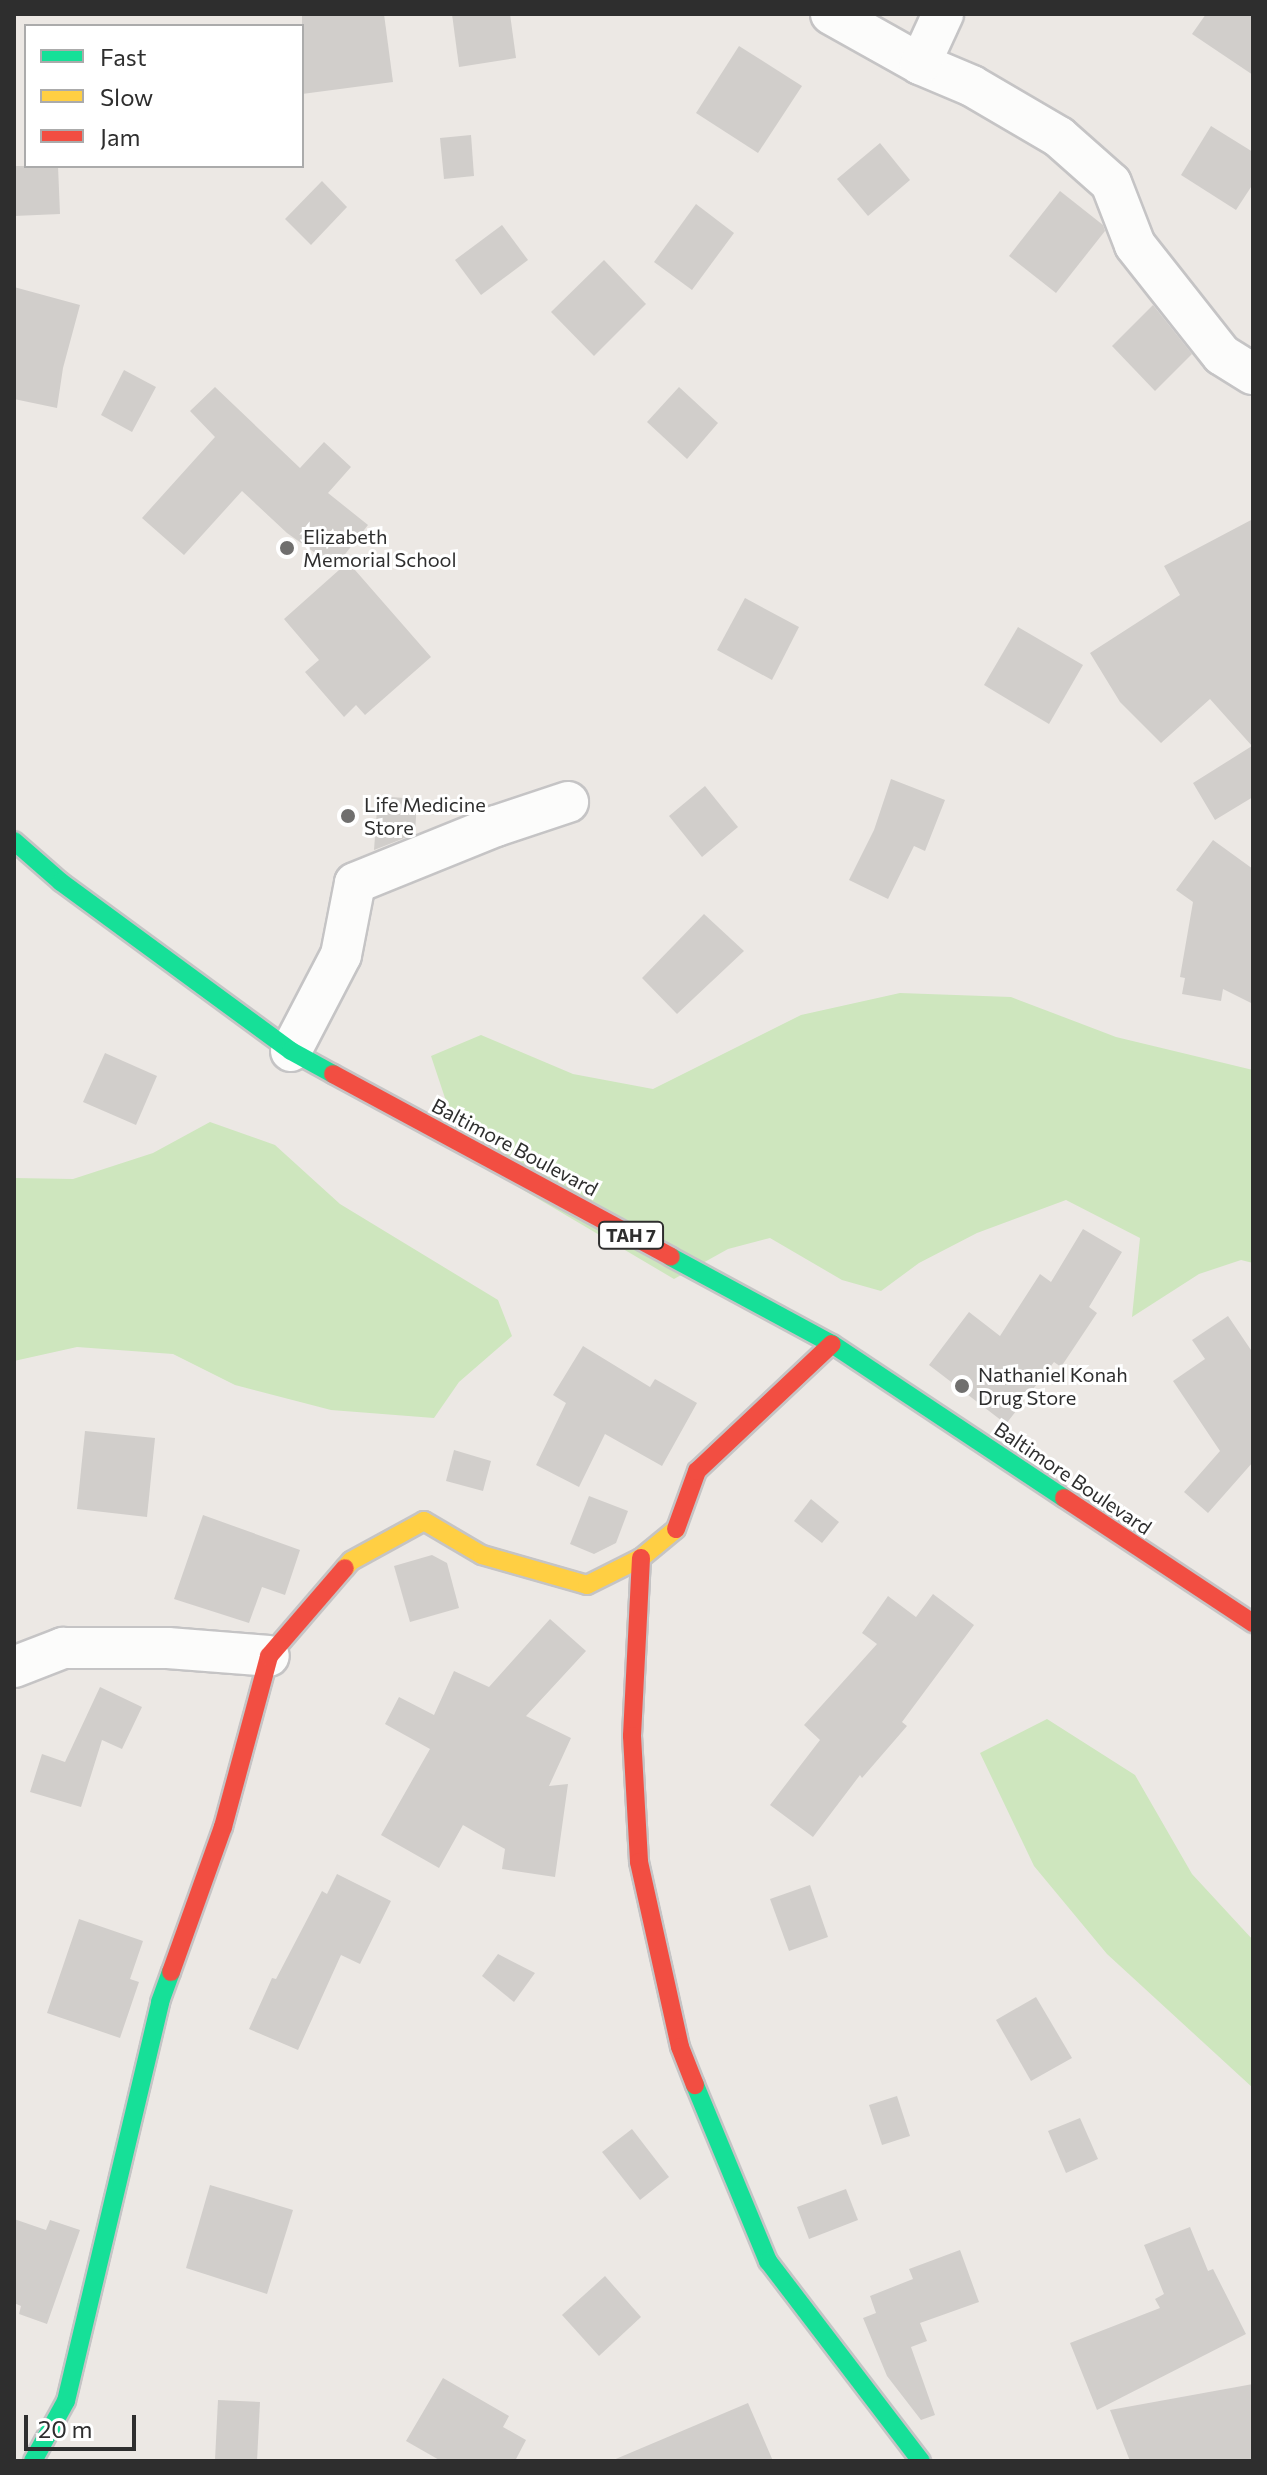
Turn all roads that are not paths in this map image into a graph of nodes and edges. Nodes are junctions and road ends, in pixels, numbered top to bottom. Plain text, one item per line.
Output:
1 (831, 14) edge
2 (943, 14) edge
3 (920, 64) junction
4 (1253, 374) edge
5 (568, 802) dead end
6 (14, 841) edge
7 (291, 1051) junction
8 (832, 1344) junction
9 (641, 1558) junction
10 (1253, 1623) edge
11 (269, 1656) junction
12 (14, 1667) edge
13 (33, 2461) edge
14 (921, 2461) edge

1 - 3 street
2 - 3 street
3 - 4 street
5 - 7 street
6 - 7 main road, Baltimore Boulevard / TAH 7
7 - 8 main road, Baltimore Boulevard / TAH 7
8 - 9 main road
8 - 10 main road, Baltimore Boulevard / TAH 7
9 - 11 main road
9 - 14 main road
11 - 12 street
11 - 13 main road

